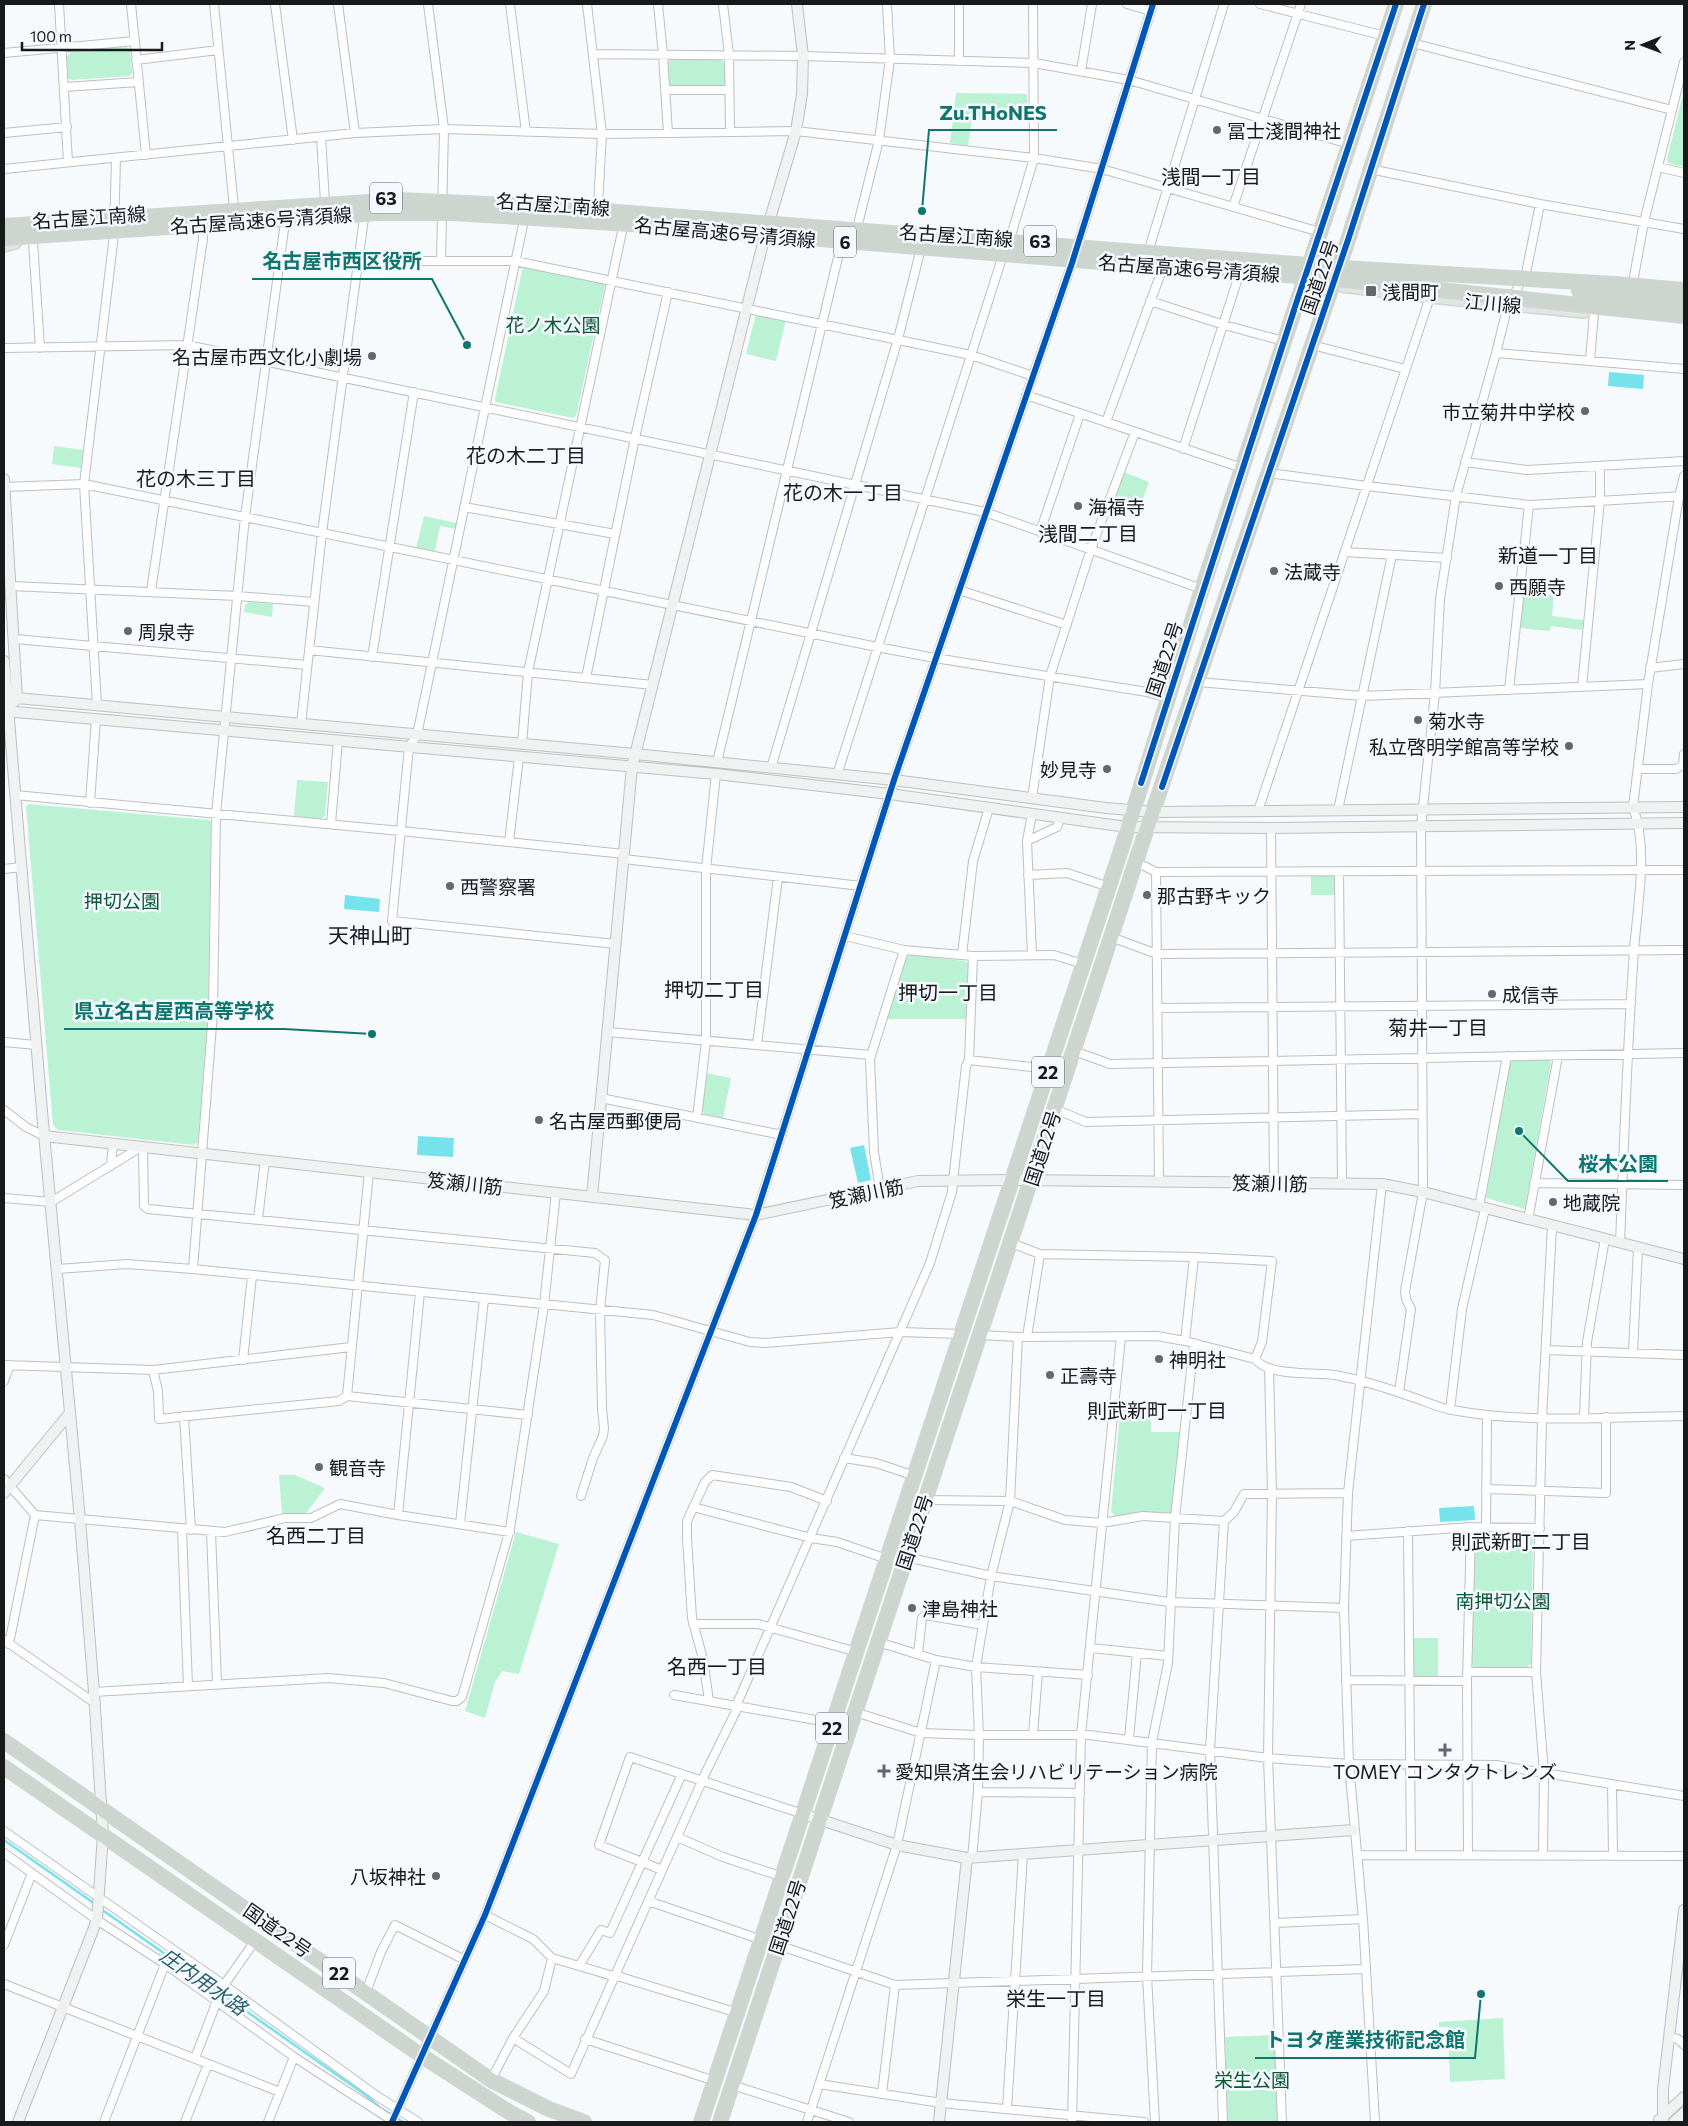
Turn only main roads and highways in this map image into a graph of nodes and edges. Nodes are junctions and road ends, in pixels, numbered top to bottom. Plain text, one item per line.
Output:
1 (1396, 4) edge
2 (1424, 4) edge
3 (4, 223) edge
4 (8, 243) edge
5 (1311, 261) junction
6 (1340, 262) junction
7 (1358, 275) junction
8 (1303, 281) junction
9 (1332, 285) junction
10 (1684, 289) edge
11 (1684, 301) edge
12 (1684, 309) edge
13 (1684, 316) edge
14 (1684, 322) edge
15 (4, 1741) edge
16 (4, 1767) edge
17 (527, 2122) edge
18 (584, 2122) edge
19 (701, 2122) edge
20 (720, 2122) edge

1 - 5 highway, 国道22号 / 22
2 - 6 highway, 国道22号 / 22
3 - 5 main road, 名古屋江南線 / 63
3 - 7 highway, 名古屋高速6号清須線 / 6, bridge
4 - 7 highway, 名古屋高速6号清須線 / 6, bridge
4 - 8 main road, 名古屋江南線 / 63
5 - 6 main road, 江川線
5 - 8 highway, 国道22号 / 22
6 - 9 highway, 国道22号 / 22
6 - 10 main road, 江川線
7 - 10 highway, 名古屋高速6号清須線 / 6, bridge
7 - 11 highway, bridge
7 - 12 highway, bridge
7 - 13 highway, 名古屋高速6号清須線 / 6, bridge
8 - 9 main road, 江川線
8 - 19 highway, 国道22号 / 22
9 - 14 main road, 江川線
9 - 20 highway, 国道22号 / 22
15 - 18 highway, 国道22号 / 22
16 - 17 highway, 国道22号 / 22

